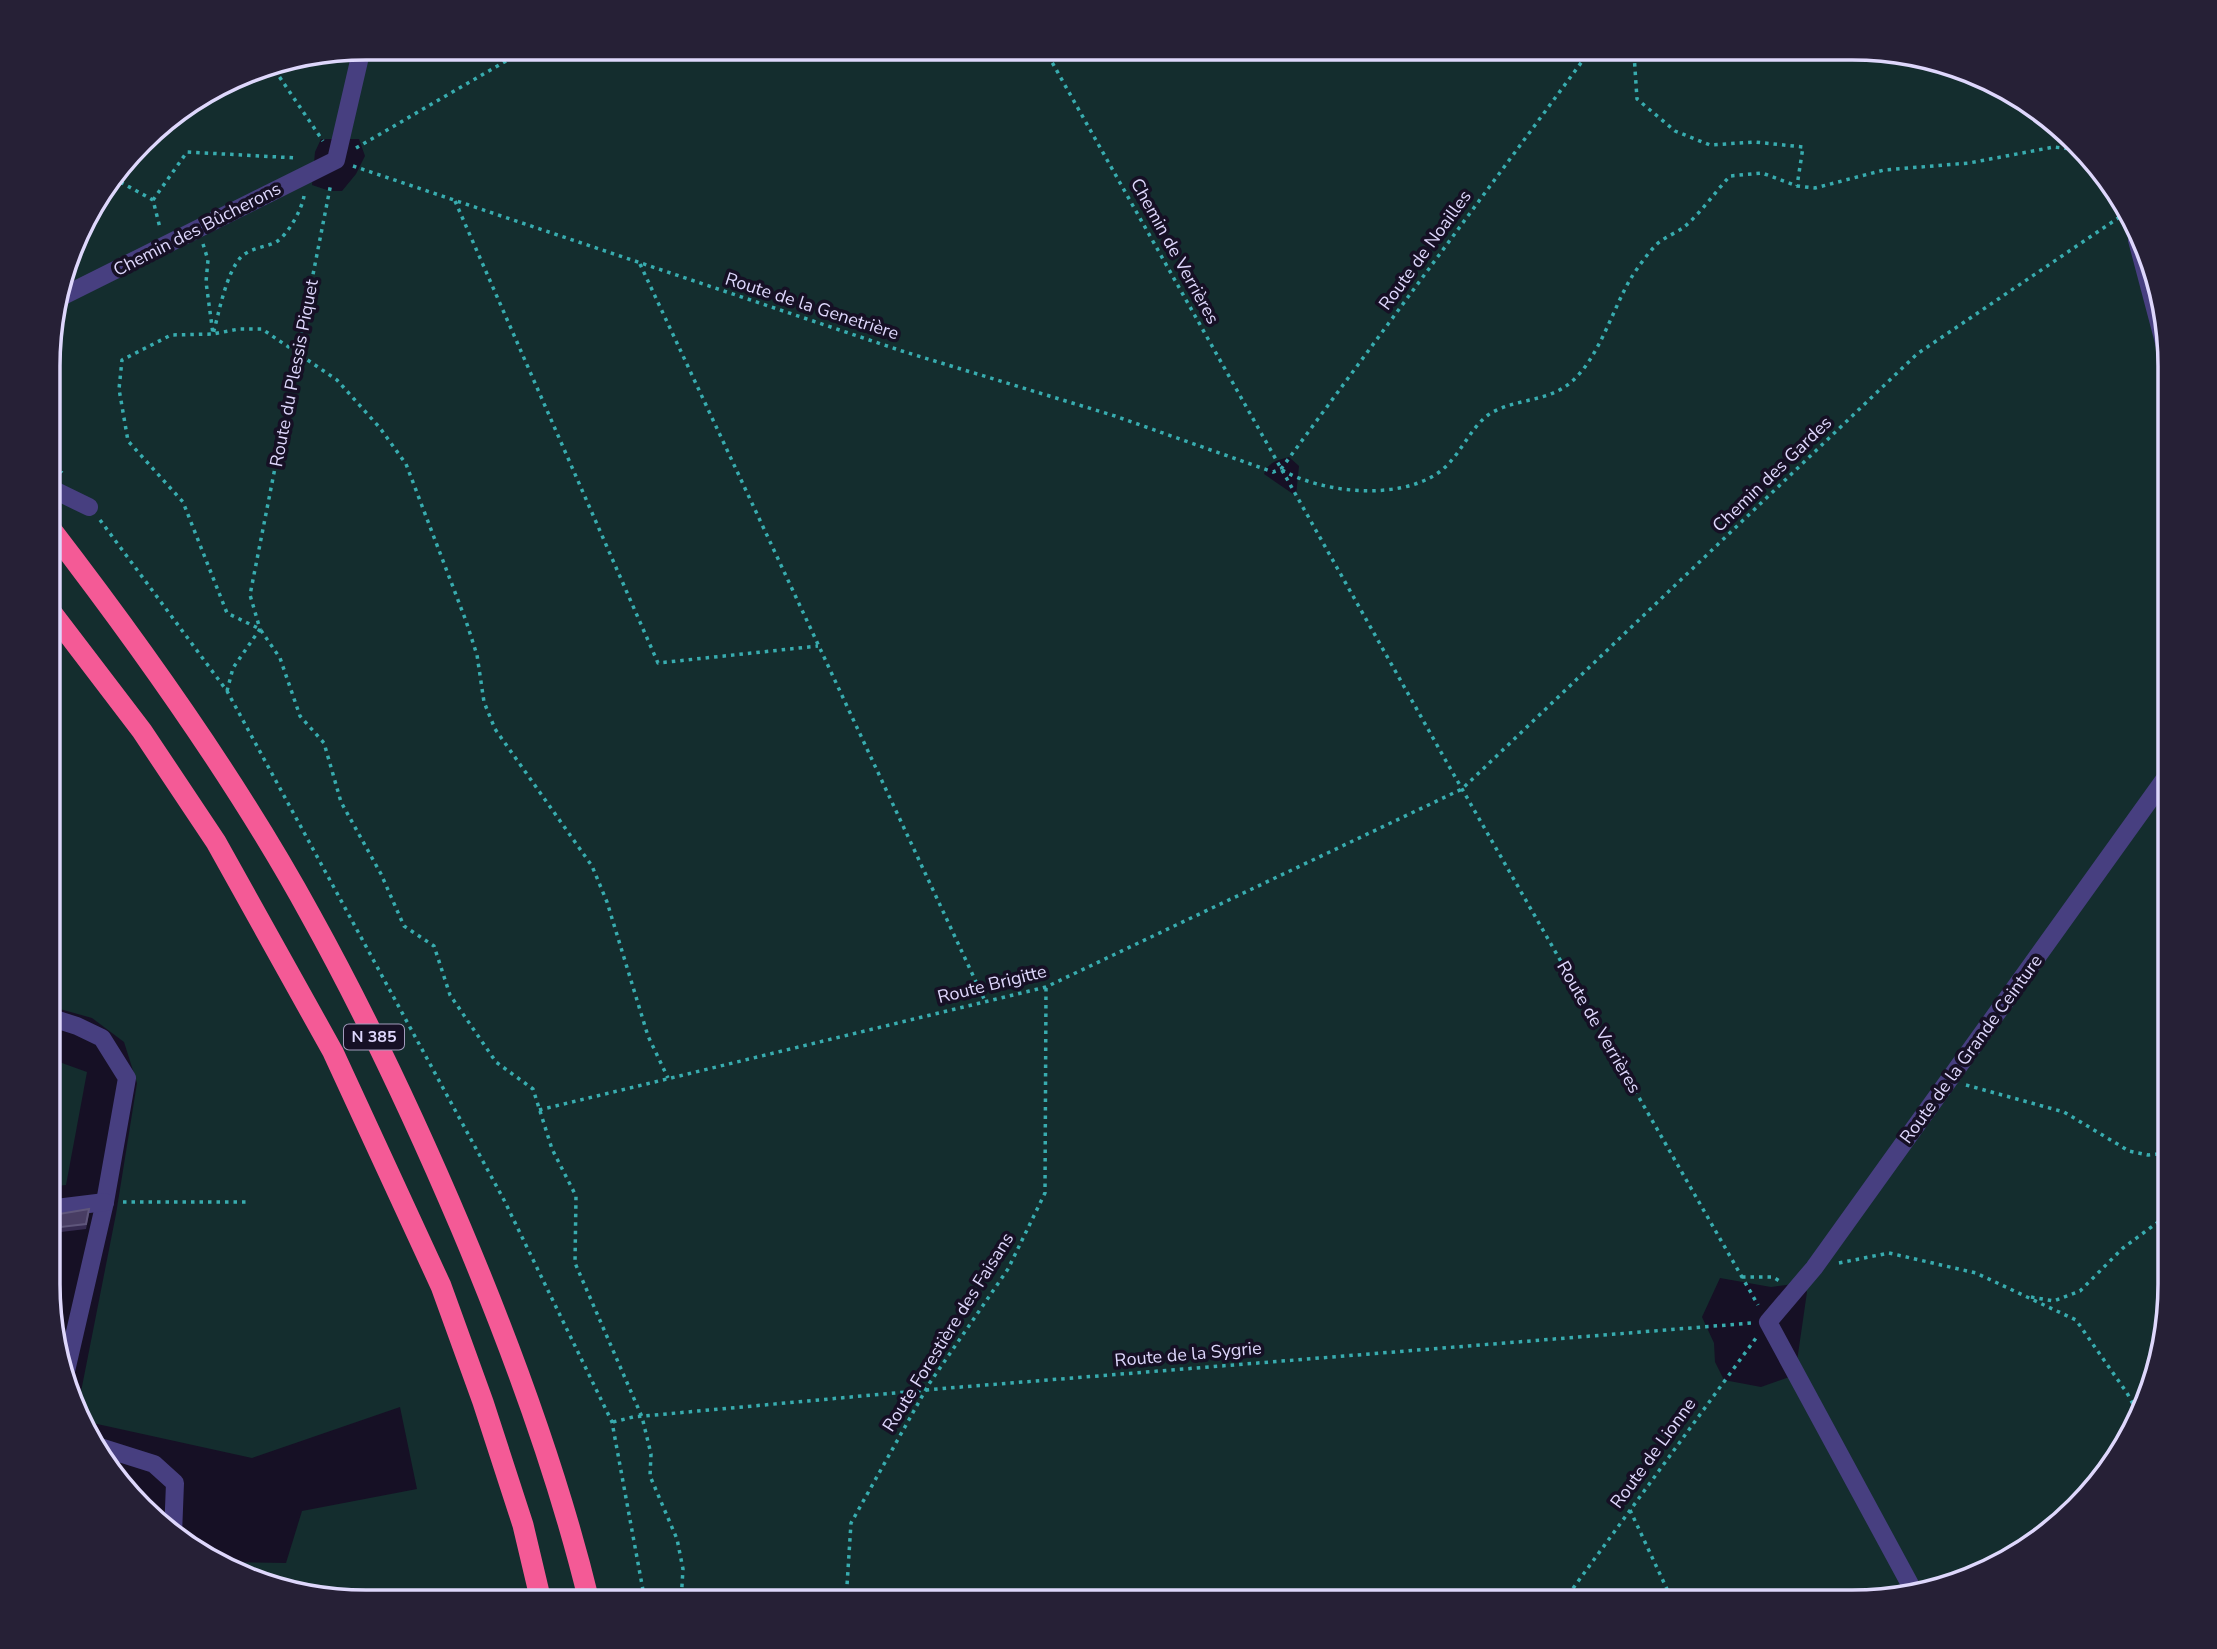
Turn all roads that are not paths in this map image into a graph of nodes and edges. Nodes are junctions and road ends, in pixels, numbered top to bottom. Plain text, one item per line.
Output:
1 (359, 60) edge
2 (68, 293) edge
3 (60, 493) edge
4 (89, 506) road end
5 (60, 541) edge
6 (60, 622) edge
7 (2158, 788) edge
8 (60, 1020) edge
9 (105, 1202) junction
10 (60, 1208) edge
11 (69, 1359) edge
12 (109, 1451) edge
13 (173, 1522) edge
14 (1910, 1584) edge
15 (538, 1590) edge
16 (586, 1590) edge

1 - 2 street, Chemin des Bûcherons
3 - 4 street
5 - 16 highway, N 385
6 - 15 highway, N 385
7 - 14 street, Route de la Grande Ceinture
8 - 9 street
9 - 10 street
9 - 11 street
12 - 13 street

